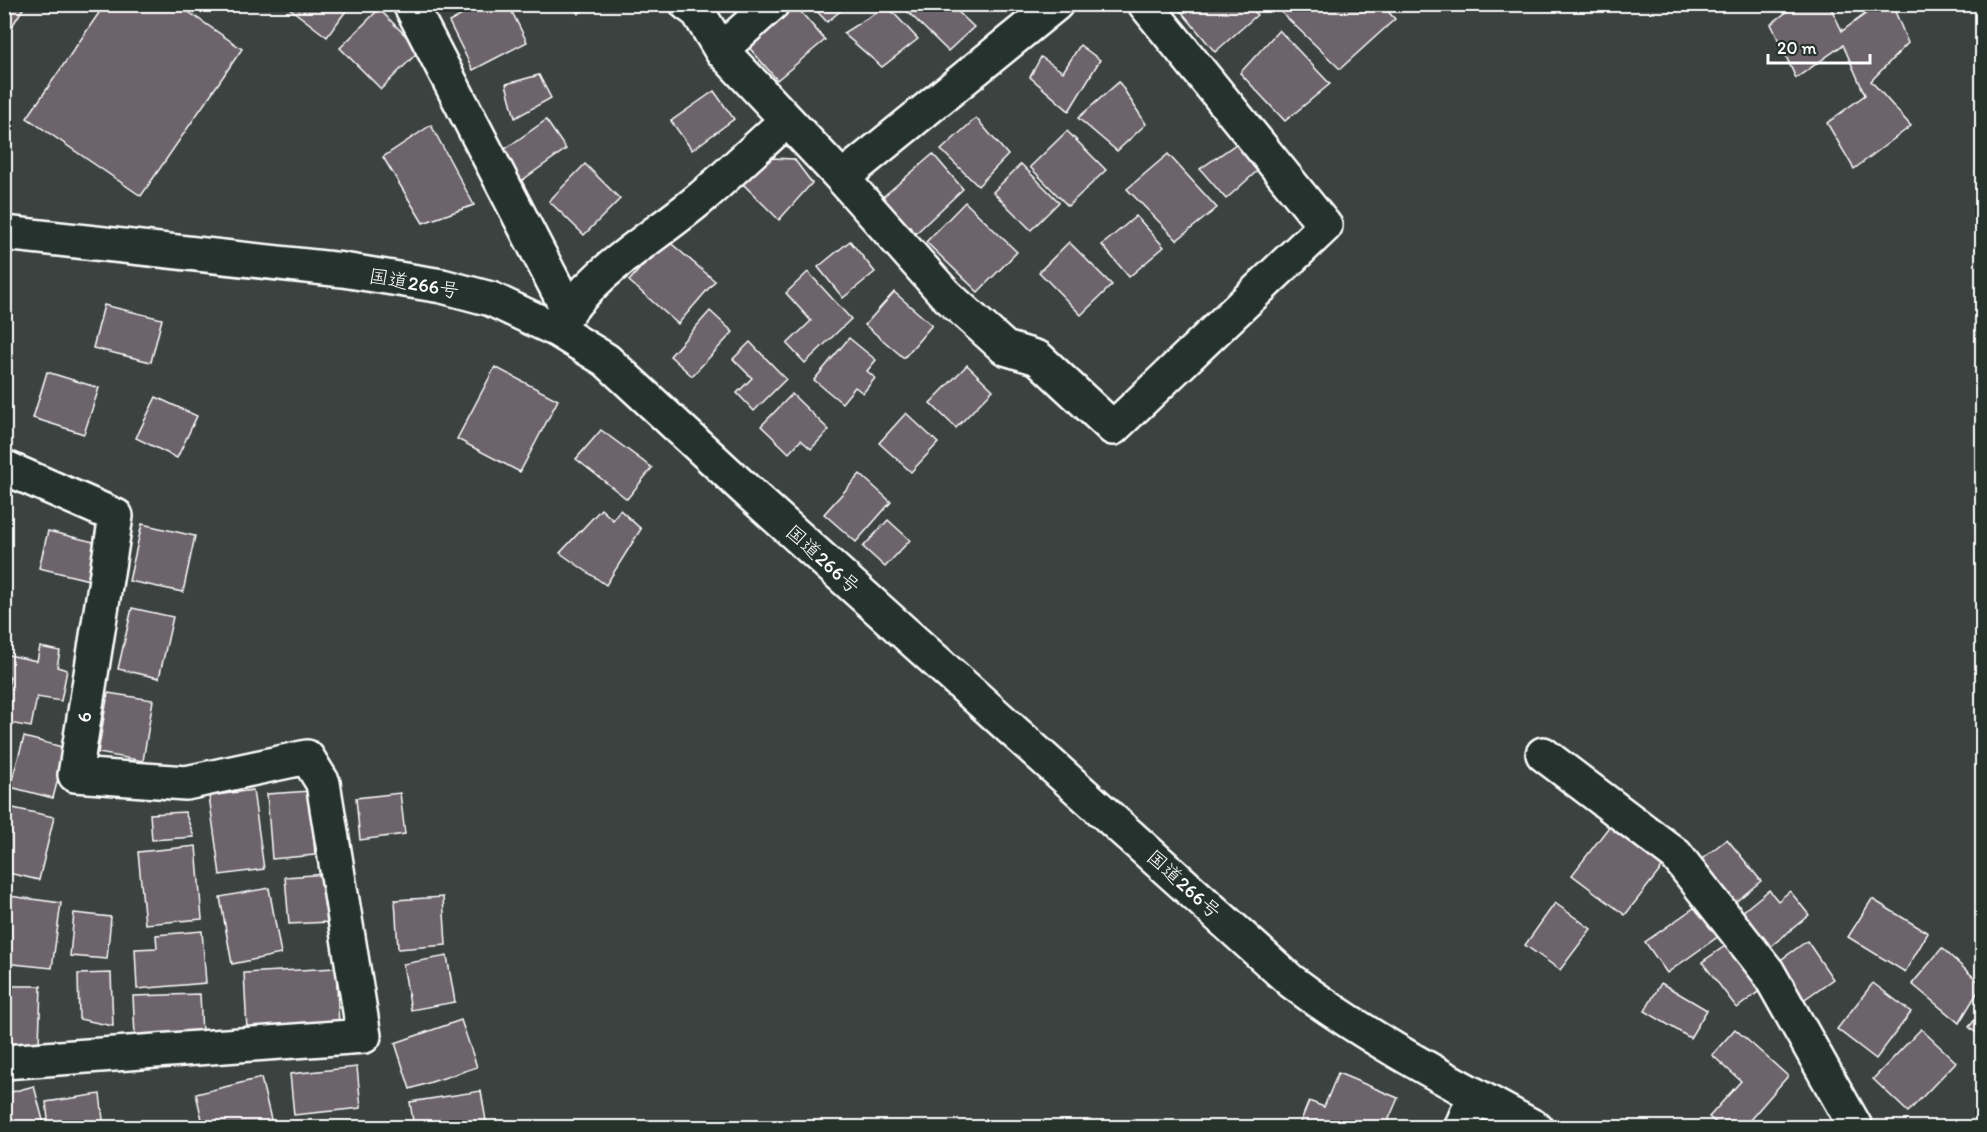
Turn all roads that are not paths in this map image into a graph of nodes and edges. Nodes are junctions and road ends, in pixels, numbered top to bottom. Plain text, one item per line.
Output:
1 (410, 4) edge
2 (687, 4) edge
3 (772, 4) edge
4 (1056, 4) edge
5 (1145, 4) edge
6 (721, 50) junction
7 (786, 121) junction
8 (842, 178) junction
9 (4, 233) edge
10 (562, 320) junction
11 (4, 467) edge
12 (1543, 754) dead end
13 (4, 1062) edge
14 (1475, 1095) junction
15 (1461, 1128) edge
16 (1536, 1128) edge
17 (1856, 1128) edge

1 - 10 main road
2 - 6 main road
3 - 6 main road
4 - 8 main road
5 - 8 main road
6 - 7 main road
7 - 8 main road
7 - 10 main road
9 - 10 main road, 国道266号
10 - 14 main road, 国道266号
11 - 13 main road, 6
12 - 17 main road
14 - 15 main road
14 - 16 main road, 国道266号

